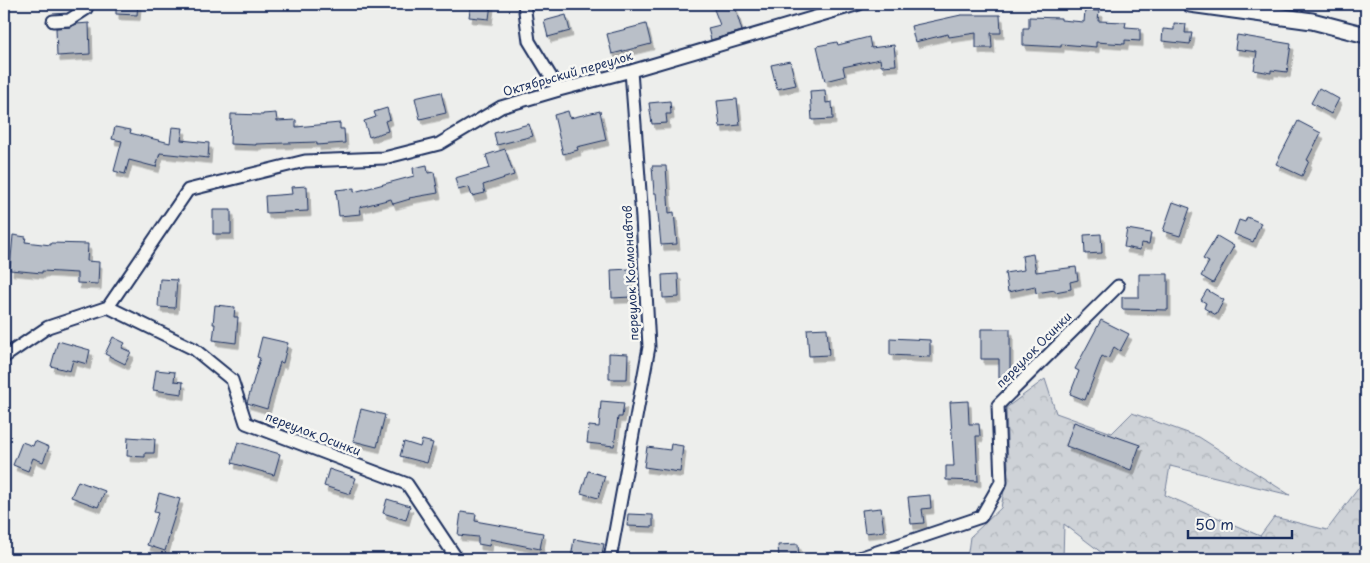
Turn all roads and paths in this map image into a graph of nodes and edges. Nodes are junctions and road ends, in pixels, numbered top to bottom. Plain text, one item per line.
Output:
1 (88, 4) edge
2 (524, 4) edge
3 (859, 4) edge
4 (1190, 4) edge
5 (53, 22) dead end
6 (1366, 35) edge
7 (631, 71) junction
8 (559, 90) junction
9 (1118, 286) dead end
10 (108, 306) junction
11 (4, 357) edge
12 (457, 559) edge
13 (610, 559) edge
14 (856, 559) edge

1 - 5 street
2 - 8 street
3 - 7 street, Октябрьский переулок
4 - 6 street
7 - 8 street, Октябрьский переулок
7 - 13 street, переулок Космонавтов
8 - 10 street, Октябрьский переулок
9 - 14 street, переулок Осинки
10 - 11 street
10 - 12 street, переулок Осинки

